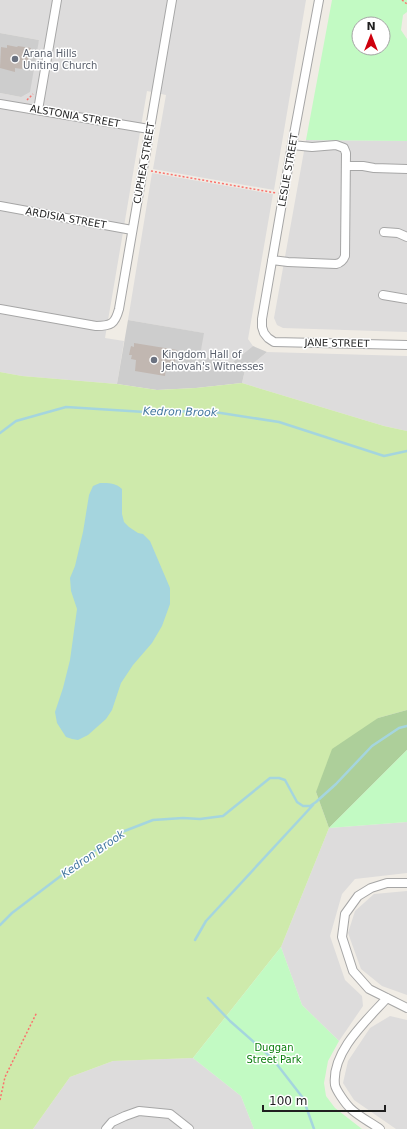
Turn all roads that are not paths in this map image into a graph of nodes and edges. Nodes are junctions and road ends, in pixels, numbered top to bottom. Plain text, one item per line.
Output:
1 (57, 0) edge
2 (172, 0) edge
3 (319, 0) edge
4 (0, 104) edge
5 (38, 110) junction
6 (149, 129) junction
7 (292, 145) junction
8 (346, 166) junction
9 (407, 169) edge
10 (0, 206) edge
11 (132, 230) junction
12 (384, 232) dead end
13 (407, 237) edge
14 (272, 260) junction
15 (383, 295) dead end
16 (407, 300) edge
17 (0, 309) edge
18 (268, 338) joint
19 (407, 345) edge
20 (407, 884) edge
21 (387, 998) junction
22 (407, 1008) edge
23 (106, 1129) edge
24 (189, 1129) edge
25 (380, 1129) edge

1 - 5 street
2 - 6 street, CUPHEA STREET
3 - 7 street, LESLIE STREET
4 - 5 street, ALSTONIA STREET
5 - 6 street, ALSTONIA STREET
6 - 11 street, CUPHEA STREET
7 - 8 street
7 - 14 street, LESLIE STREET
8 - 9 street
8 - 14 street
10 - 11 street, ARDISIA STREET
11 - 17 street, CUPHEA STREET
12 - 13 street
14 - 18 street, LESLIE STREET
15 - 16 street
18 - 19 street, JANE STREET
20 - 21 street
21 - 22 street
21 - 25 street
23 - 24 street

